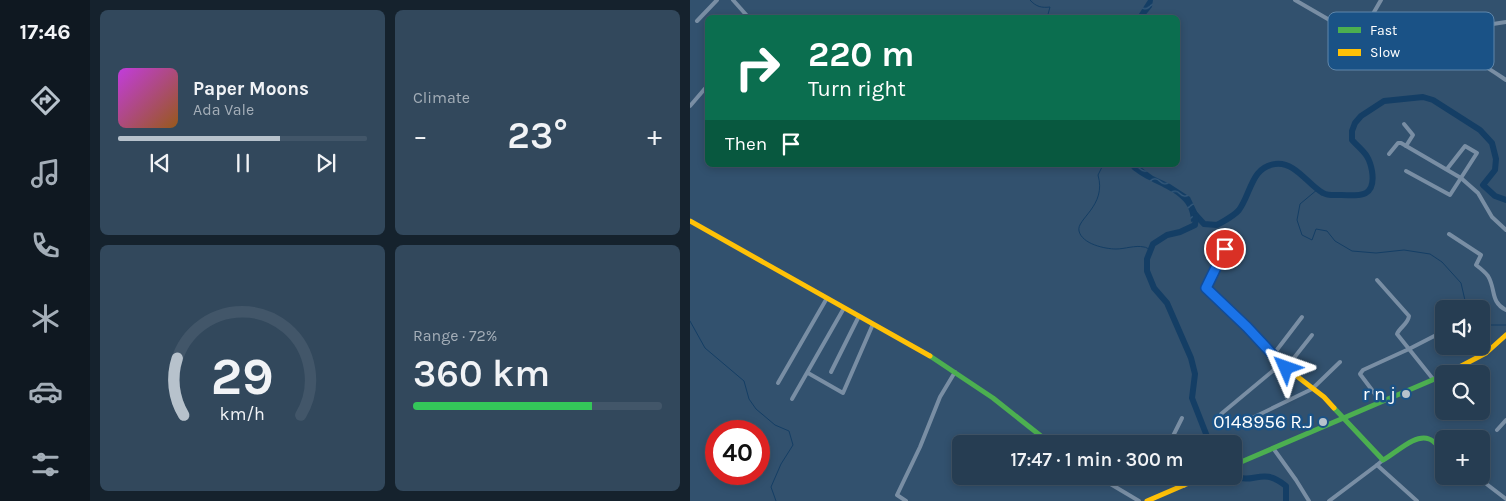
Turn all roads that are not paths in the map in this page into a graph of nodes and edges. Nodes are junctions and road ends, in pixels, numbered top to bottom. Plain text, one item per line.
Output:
1 (717, 0) edge
2 (733, 0) edge
3 (1295, 0) edge
4 (1381, 0) edge
5 (1374, 12) edge
6 (746, 15) edge
7 (1328, 19) edge
8 (697, 21) dead end
9 (1491, 70) edge
10 (1506, 80) edge
11 (705, 88) edge
12 (690, 106) edge
13 (1404, 124) dead end
14 (1406, 146) junction
15 (1389, 154) dead end
16 (1447, 169) junction
17 (1406, 172) dead end
18 (1461, 178) junction
19 (690, 221) edge
20 (1506, 230) edge
21 (1449, 234) dead end
22 (1225, 249) dead end
23 (1377, 280) dead end
24 (827, 298) junction
25 (844, 308) junction
26 (1506, 310) edge
27 (859, 316) junction
28 (1302, 317) dead end
29 (873, 324) junction
30 (1312, 335) dead end
31 (1435, 336) edge
32 (1505, 338) edge
33 (1409, 350) junction
34 (1273, 355) junction
35 (1340, 362) dead end
36 (1281, 364) junction
37 (1463, 365) edge
38 (1286, 368) junction
39 (831, 372) dead end
40 (955, 372) junction
41 (808, 373) junction
42 (1433, 379) joint
43 (778, 383) dead end
44 (1312, 389) junction
45 (792, 399) dead end
46 (1382, 402) junction
47 (1221, 414) dead end
48 (1344, 417) junction
49 (1182, 418) dead end
50 (1248, 420) dead end
51 (1506, 420) edge
52 (1497, 430) dead end
53 (1040, 435) edge
54 (1174, 435) edge
55 (1435, 444) edge
56 (1273, 448) junction
57 (1383, 460) junction
58 (1242, 462) edge
59 (1377, 465) junction
60 (1112, 485) edge
61 (1488, 485) edge
62 (1184, 486) edge
63 (1506, 499) edge
64 (906, 501) edge
65 (1139, 501) edge
66 (1147, 501) edge
67 (1309, 501) edge
68 (1329, 501) edge
69 (1417, 501) edge

1 - 8 street
2 - 6 street
3 - 7 street
4 - 5 street
9 - 10 street
11 - 12 street
13 - 14 street
14 - 15 street
14 - 16 street
16 - 18 street
16 - 18 street
17 - 18 street
18 - 20 street
19 - 24 street
21 - 26 street
22 - 34 street
23 - 33 street
24 - 25 street
24 - 43 street
25 - 27 street
25 - 41 street
27 - 29 street
27 - 39 street
28 - 34 street
29 - 40 street
29 - 41 street
30 - 38 street
31 - 33 street
32 - 37 street
33 - 42 street
33 - 46 street
34 - 36 street
35 - 44 street
36 - 38 street
36 - 47 street
38 - 44 street
40 - 53 street
40 - 64 street
41 - 45 street
42 - 46 street
44 - 48 street
44 - 50 street
46 - 48 street
48 - 56 street
48 - 57 street
49 - 54 street
51 - 52 street
55 - 57 street
56 - 58 street
56 - 67 street
57 - 59 street
59 - 68 street
59 - 69 street
60 - 65 street
61 - 63 street
62 - 66 street

